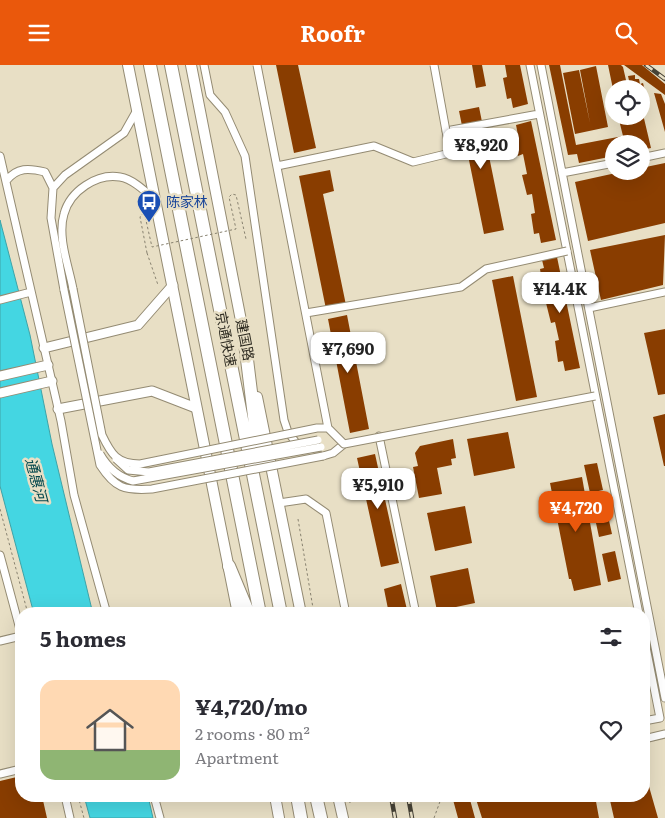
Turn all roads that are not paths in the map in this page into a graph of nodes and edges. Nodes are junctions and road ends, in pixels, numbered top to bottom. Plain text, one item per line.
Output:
1 (128, 65) edge
2 (150, 65) edge
3 (171, 65) edge
4 (191, 65) edge
5 (204, 65) edge
6 (257, 65) edge
7 (434, 65) edge
8 (530, 65) edge
9 (541, 65) edge
10 (137, 109) junction
11 (539, 113) junction
12 (446, 131) junction
13 (665, 153) edge
14 (0, 156) edge
15 (650, 156) edge
16 (605, 165) edge
17 (277, 166) junction
18 (562, 173) junction
19 (6, 181) junction
20 (53, 188) junction
21 (156, 200) junction
22 (567, 251) junction
23 (174, 285) junction
24 (31, 291) junction
25 (665, 292) edge
26 (0, 300) edge
27 (589, 308) junction
28 (306, 313) junction
29 (244, 335) junction
30 (44, 348) junction
31 (48, 365) junction
32 (0, 376) edge
33 (52, 381) junction
34 (0, 393) edge
35 (595, 396) junction
36 (58, 409) junction
37 (196, 409) junction
38 (328, 428) junction
39 (379, 437) junction
40 (297, 444) junction
41 (344, 444) junction
42 (96, 447) junction
43 (112, 455) junction
44 (279, 503) junction
45 (0, 555) edge
46 (229, 566) junction
47 (272, 569) junction
48 (105, 607) edge
49 (237, 607) edge
50 (247, 607) edge
51 (259, 607) edge
52 (280, 607) edge
53 (300, 607) edge
54 (345, 607) edge
55 (415, 607) edge
56 (638, 607) edge
57 (647, 607) edge
58 (15, 612) edge
59 (650, 621) edge
60 (15, 637) edge
61 (0, 641) edge
62 (650, 667) edge
63 (665, 698) edge
64 (650, 720) edge
65 (665, 734) edge
66 (650, 738) edge
67 (15, 770) edge
68 (0, 774) edge
69 (66, 802) edge
70 (156, 802) edge
71 (276, 802) edge
72 (298, 802) edge
73 (317, 802) edge
74 (339, 802) edge
75 (70, 818) edge
76 (160, 818) edge
77 (279, 818) edge
78 (302, 818) edge
79 (321, 818) edge
80 (343, 818) edge

1 - 10 main road
2 - 51 highway, 京通快速
3 - 47 highway, 京通快速
4 - 29 main road, 建国路
5 - 40 street
6 - 17 street, bridge
7 - 12 street, bridge
8 - 11 street
9 - 18 street
10 - 20 street
10 - 21 main road
11 - 12 street
11 - 22 street
12 - 17 street, bridge
13 - 15 street
14 - 19 street
16 - 18 street
17 - 28 street, bridge
18 - 27 street
19 - 20 street
19 - 24 street
20 - 42 street, bridge
21 - 23 main road
21 - 43 street, bridge
22 - 28 street, bridge
22 - 35 street
23 - 30 street
23 - 37 main road
24 - 26 street
24 - 30 street
25 - 27 street
27 - 57 street
28 - 38 street, bridge
29 - 44 main road, 建国路
29 - 47 highway
30 - 31 street
31 - 32 street
31 - 33 street
33 - 34 street
33 - 36 street
35 - 39 street, bridge
35 - 56 street
36 - 37 street
36 - 48 street
37 - 46 main road
38 - 41 street, bridge
38 - 43 street, bridge
39 - 41 street, bridge
39 - 55 street
40 - 42 street, bridge
40 - 43 street, bridge
41 - 42 street, bridge
44 - 53 main road, 建国路
44 - 54 street
45 - 58 street
46 - 49 main road
46 - 50 highway
47 - 52 highway, 京通快速
59 - 63 street
60 - 61 street
62 - 64 street
65 - 66 street
67 - 68 street
69 - 75 street
70 - 76 street
71 - 77 main road
72 - 78 highway
73 - 79 highway
74 - 80 main road

